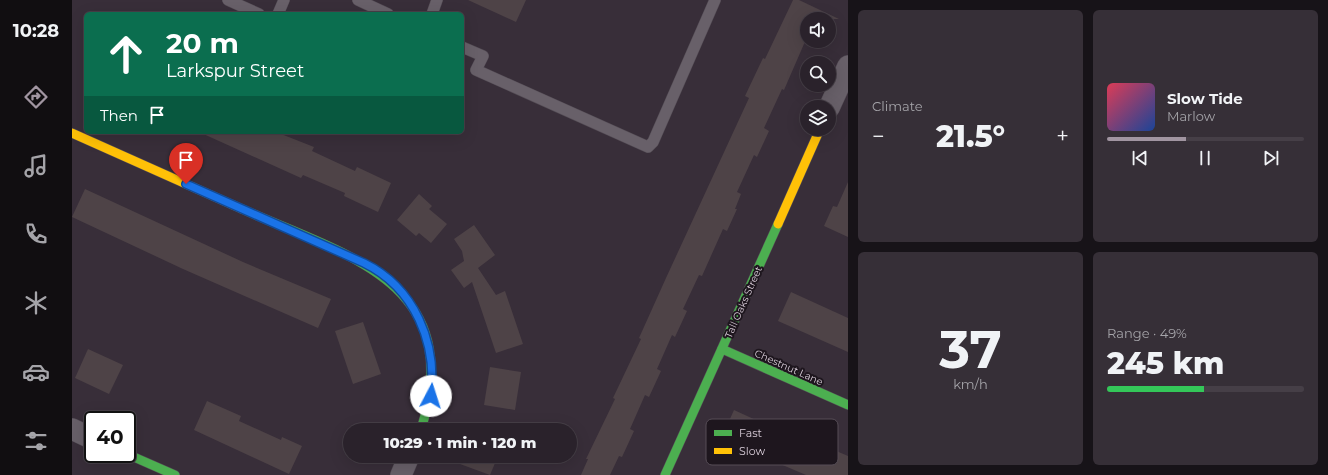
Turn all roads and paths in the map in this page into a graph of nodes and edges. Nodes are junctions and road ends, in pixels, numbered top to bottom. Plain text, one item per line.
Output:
1 (284, 0) edge
2 (358, 0) edge
3 (437, 0) edge
4 (715, 0) edge
5 (231, 1) edge
6 (255, 12) edge
7 (279, 12) edge
8 (384, 12) edge
9 (433, 12) edge
10 (464, 48) edge
11 (848, 66) edge
12 (837, 104) edge
13 (72, 133) edge
14 (817, 136) edge
15 (722, 349) junction
16 (848, 406) edge
17 (423, 423) edge
18 (72, 429) edge
19 (84, 434) edge
20 (136, 458) edge
21 (406, 463) edge
22 (174, 475) edge
23 (401, 475) edge
24 (665, 475) edge

1 - 7 lane
2 - 8 lane
3 - 9 lane
4 - 10 lane
5 - 6 lane
11 - 12 street
13 - 17 street
14 - 15 street, Tall Oaks Street
15 - 16 street, Chestnut Lane
15 - 24 street, Tall Oaks Street
18 - 19 street
20 - 22 street
21 - 23 street

